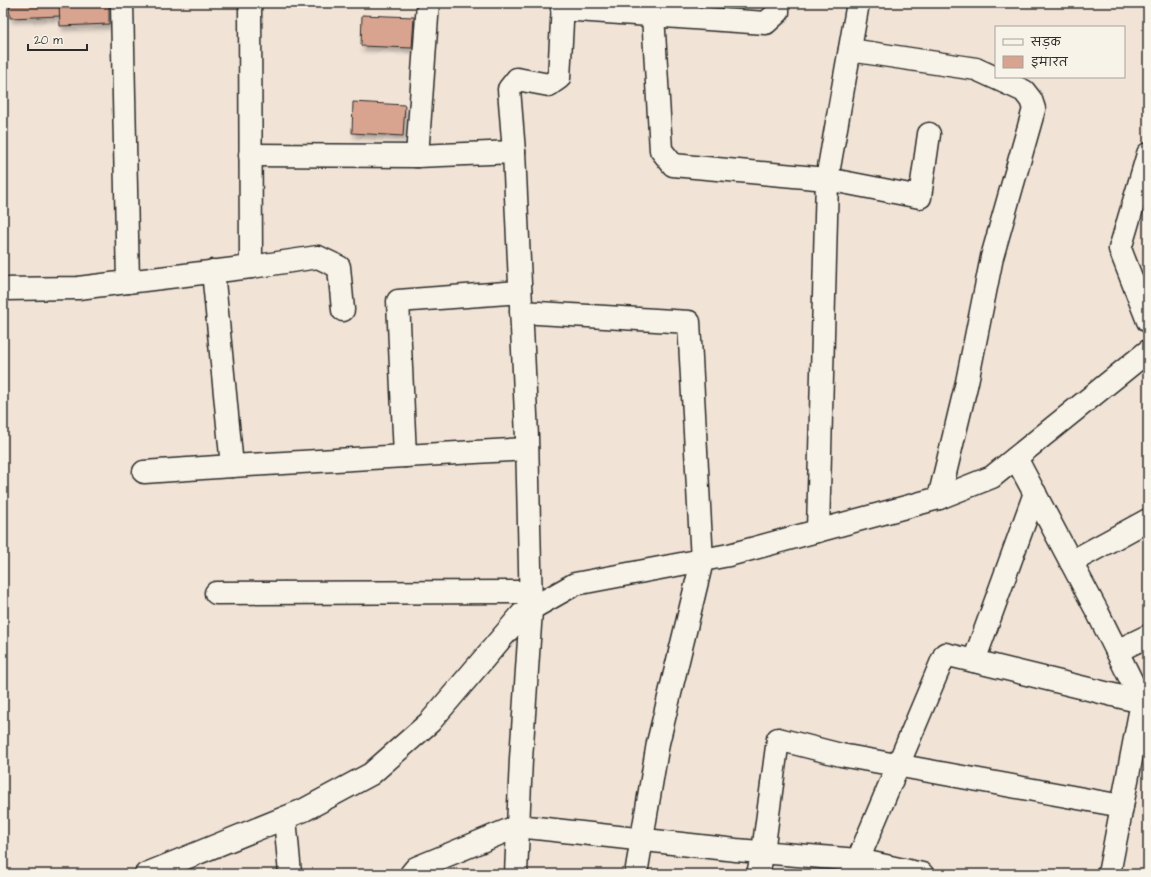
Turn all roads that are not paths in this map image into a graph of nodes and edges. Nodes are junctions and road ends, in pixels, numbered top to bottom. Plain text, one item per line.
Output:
1 (122, 3) edge
2 (250, 3) edge
3 (428, 3) edge
4 (778, 3) edge
5 (858, 3) edge
6 (563, 6) edge
7 (653, 15) junction
8 (850, 50) junction
9 (995, 78) edge
10 (996, 78) edge
11 (929, 134) dead end
12 (514, 152) junction
13 (1148, 154) edge
14 (250, 155) junction
15 (417, 156) junction
16 (828, 179) junction
17 (251, 267) junction
18 (213, 271) junction
19 (128, 282) junction
20 (3, 289) edge
21 (520, 302) junction
22 (343, 310) dead end
23 (1148, 321) edge
24 (1148, 351) edge
25 (527, 449) junction
26 (405, 456) junction
27 (1016, 458) junction
28 (232, 466) junction
29 (144, 472) dead end
30 (1035, 493) junction
31 (939, 498) junction
32 (1148, 520) edge
33 (818, 531) junction
34 (702, 561) junction
35 (1071, 562) junction
36 (216, 593) dead end
37 (530, 601) junction
38 (1148, 636) edge
39 (1117, 651) junction
40 (974, 661) junction
41 (1145, 703) edge
42 (898, 765) junction
43 (1122, 806) junction
44 (285, 818) junction
45 (518, 826) junction
46 (641, 840) junction
47 (763, 852) junction
48 (858, 860) junction
49 (146, 874) edge
50 (290, 874) edge
51 (411, 874) edge
52 (516, 874) edge
53 (636, 874) edge
54 (758, 874) edge
55 (922, 874) edge
56 (1109, 874) edge

1 - 19 street
2 - 14 street
3 - 15 street
4 - 7 street
5 - 8 street
6 - 7 street
6 - 12 street
7 - 16 street
8 - 9 street
8 - 16 street
10 - 31 street
11 - 16 street
12 - 15 street
12 - 21 street
13 - 23 street
14 - 15 street
14 - 17 street
16 - 33 street
17 - 18 street
17 - 22 street
18 - 19 street
18 - 28 street
19 - 20 street
21 - 25 street
21 - 26 street
21 - 34 street
24 - 27 street
25 - 26 street
25 - 37 street
26 - 28 street
27 - 30 street
27 - 31 street
28 - 29 street
30 - 35 street
30 - 40 street
31 - 33 street
32 - 35 street
33 - 34 street
34 - 37 street
34 - 46 street
35 - 39 street
36 - 37 street
37 - 44 street
37 - 45 street
38 - 39 street
39 - 41 street
40 - 41 street
40 - 42 street
41 - 43 street
42 - 43 street
42 - 47 street
42 - 48 street
43 - 56 street
44 - 49 street
44 - 50 street
45 - 46 street
45 - 51 street
45 - 52 street
46 - 47 street
46 - 53 street
47 - 48 street
47 - 54 street
48 - 55 street

